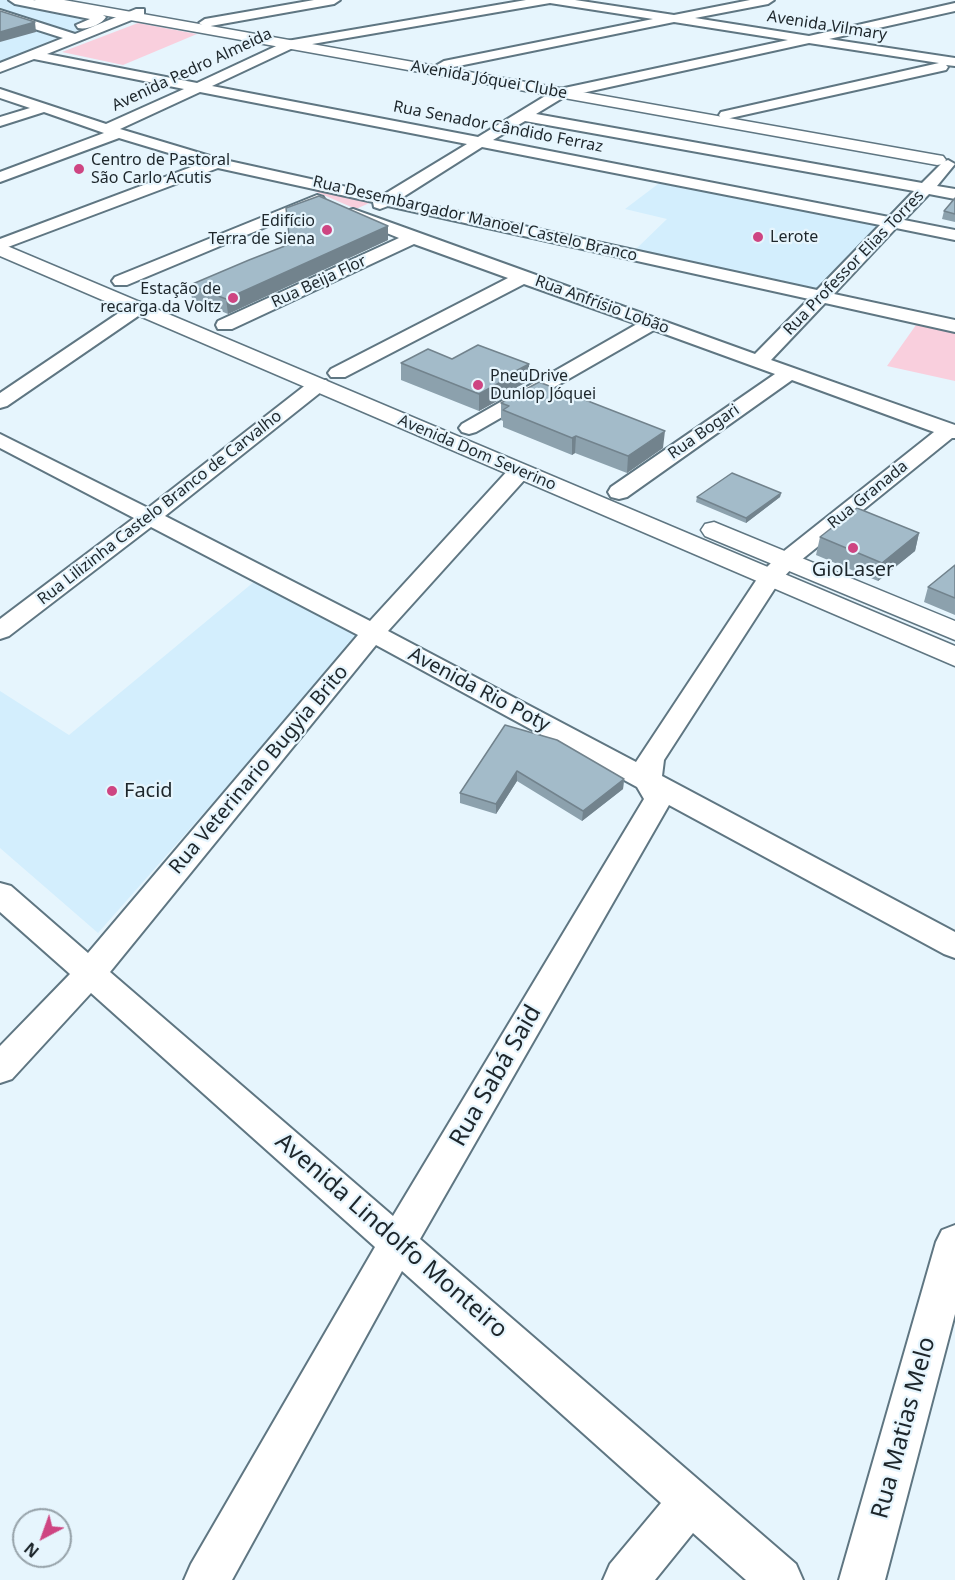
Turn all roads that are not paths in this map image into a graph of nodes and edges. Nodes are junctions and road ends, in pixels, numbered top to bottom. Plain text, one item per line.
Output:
1 (15, 0) edge
2 (41, 0) edge
3 (334, 0) edge
4 (547, 0) edge
5 (552, 0) edge
6 (768, 0) edge
7 (87, 1) edge
8 (955, 7) edge
9 (0, 14) edge
10 (135, 14) junction
11 (675, 20) junction
12 (206, 23) junction
13 (57, 32) junction
14 (75, 38) junction
15 (804, 39) junction
16 (312, 42) junction
17 (292, 44) junction
18 (955, 50) edge
19 (33, 55) junction
20 (925, 58) junction
21 (955, 63) edge
22 (444, 65) junction
23 (0, 68) edge
24 (201, 86) junction
25 (585, 90) junction
26 (0, 93) edge
27 (560, 93) junction
28 (43, 108) junction
29 (726, 115) junction
30 (523, 116) junction
31 (0, 122) edge
32 (113, 131) junction
33 (482, 142) junction
34 (947, 160) edge
35 (217, 163) junction
36 (252, 169) junction
37 (0, 177) edge
38 (925, 189) junction
39 (955, 194) edge
40 (317, 200) junction
41 (390, 200) junction
42 (357, 216) junction
43 (893, 222) junction
44 (0, 227) edge
45 (955, 235) edge
46 (413, 238) junction
47 (7, 244) edge
48 (523, 277) junction
49 (121, 281) junction
50 (822, 296) junction
51 (138, 308) junction
52 (653, 323) junction
53 (225, 325) junction
54 (955, 326) edge
55 (759, 361) junction
56 (790, 373) junction
57 (328, 378) junction
58 (0, 402) edge
59 (469, 428) junction
60 (952, 431) edge
61 (0, 440) edge
62 (519, 472) junction
63 (619, 492) junction
64 (150, 517) junction
65 (778, 569) junction
66 (0, 631) edge
67 (955, 632) edge
68 (373, 633) junction
69 (955, 657) edge
70 (647, 780) junction
71 (4, 904) edge
72 (955, 946) edge
73 (91, 972) junction
74 (0, 1069) edge
75 (398, 1242) junction
76 (955, 1242) edge
77 (691, 1502) junction
78 (207, 1580) edge
79 (626, 1580) edge
80 (780, 1580) edge
81 (862, 1580) edge

1 - 13 street
2 - 10 main road, Avenida Jóquei Clube
3 - 12 street
4 - 16 street
5 - 11 street, Avenida Vilmary
6 - 11 street
7 - 10 main road, Avenida Jóquei Clube
8 - 15 street
9 - 13 street
10 - 12 main road, Avenida Jóquei Clube
10 - 14 street
10 - 17 main road, Avenida Jóquei Clube
11 - 15 street, Avenida Vilmary
11 - 22 street
12 - 16 main road, Avenida Jóquei Clube
13 - 14 street
14 - 19 street
15 - 20 street, Avenida Vilmary
15 - 25 street
16 - 17 street, Avenida Pedro Almeida
16 - 22 main road, Avenida Jóquei Clube
17 - 24 street, Avenida Pedro Almeida
17 - 27 main road, Avenida Jóquei Clube
18 - 20 street
19 - 23 street
19 - 24 street, Rua Senador Cândido Ferraz
20 - 21 street, Avenida Vilmary
21 - 29 street
22 - 25 main road, Avenida Jóquei Clube
24 - 32 street, Avenida Pedro Almeida
24 - 33 street, Rua Senador Cândido Ferraz
25 - 27 street
25 - 29 main road, Avenida Jóquei Clube
26 - 28 street, Rua Desembargador Manoel Castelo Branco
27 - 30 street
27 - 34 main road, Avenida Jóquei Clube
28 - 31 street
28 - 32 street, Rua Desembargador Manoel Castelo Branco
29 - 34 main road, Avenida Jóquei Clube
30 - 33 street
30 - 38 street
32 - 35 street, Rua Desembargador Manoel Castelo Branco
32 - 37 street, Avenida Pedro Almeida
33 - 41 street
33 - 43 street, Rua Senador Cândido Ferraz
34 - 38 street, Rua Professor Elias Torres
35 - 36 street, Rua Desembargador Manoel Castelo Branco
35 - 47 street
36 - 40 street, Rua Anfrísio Lobão
36 - 41 street, Rua Desembargador Manoel Castelo Branco
38 - 39 street
38 - 43 street, Rua Professor Elias Torres
40 - 42 street, Rua Anfrísio Lobão
40 - 49 street
41 - 42 street
41 - 50 street, Rua Desembargador Manoel Castelo Branco
42 - 46 street, Rua Anfrísio Lobão
43 - 45 street, Rua Senador Cândido Ferraz
43 - 50 street, Rua Professor Elias Torres
44 - 47 main road, Avenida Dom Severino
46 - 48 street, Rua Anfrísio Lobão
46 - 53 street, Rua Beija Flor
47 - 49 main road, Avenida Dom Severino
47 - 51 main road, Avenida Dom Severino
48 - 52 street, Rua Anfrísio Lobão
48 - 57 street, Rua Lilizinha Castelo Branco de Carvalho
49 - 53 main road, Avenida Dom Severino
50 - 54 street, Rua Desembargador Manoel Castelo Branco
50 - 55 street, Rua Professor Elias Torres
51 - 57 main road, Avenida Dom Severino
51 - 58 street
52 - 55 street, Rua Anfrísio Lobão
52 - 59 street
53 - 57 main road, Avenida Dom Severino
55 - 56 street, Rua Anfrísio Lobão
56 - 60 street, Rua Anfrísio Lobão
56 - 63 street, Rua Bogari
57 - 59 main road, Avenida Dom Severino
57 - 62 main road, Avenida Dom Severino
57 - 64 street, Rua Lilizinha Castelo Branco de Carvalho
59 - 63 main road, Avenida Dom Severino
60 - 65 street, Rua Granada
61 - 64 street, Avenida Rio Poty
62 - 65 main road, Avenida Dom Severino
62 - 68 street, Rua Veterinario Bugyia Brito
63 - 65 main road, Avenida Dom Severino
64 - 66 street, Rua Lilizinha Castelo Branco de Carvalho
64 - 68 street, Avenida Rio Poty
65 - 67 main road, Avenida Dom Severino
65 - 69 main road, Avenida Dom Severino
65 - 70 street
68 - 70 street, Avenida Rio Poty
68 - 73 street, Rua Veterinario Bugyia Brito
70 - 72 street, Avenida Rio Poty
70 - 75 street, Rua Sabá Said
71 - 73 street, Avenida Lindolfo Monteiro
73 - 74 street, Rua Veterinario Bugyia Brito
73 - 75 street, Avenida Lindolfo Monteiro
75 - 77 street, Avenida Lindolfo Monteiro
75 - 78 street, Rua Sabá Said
76 - 81 street, Rua Matias Melo
77 - 79 street
77 - 80 street, Avenida Lindolfo Monteiro

